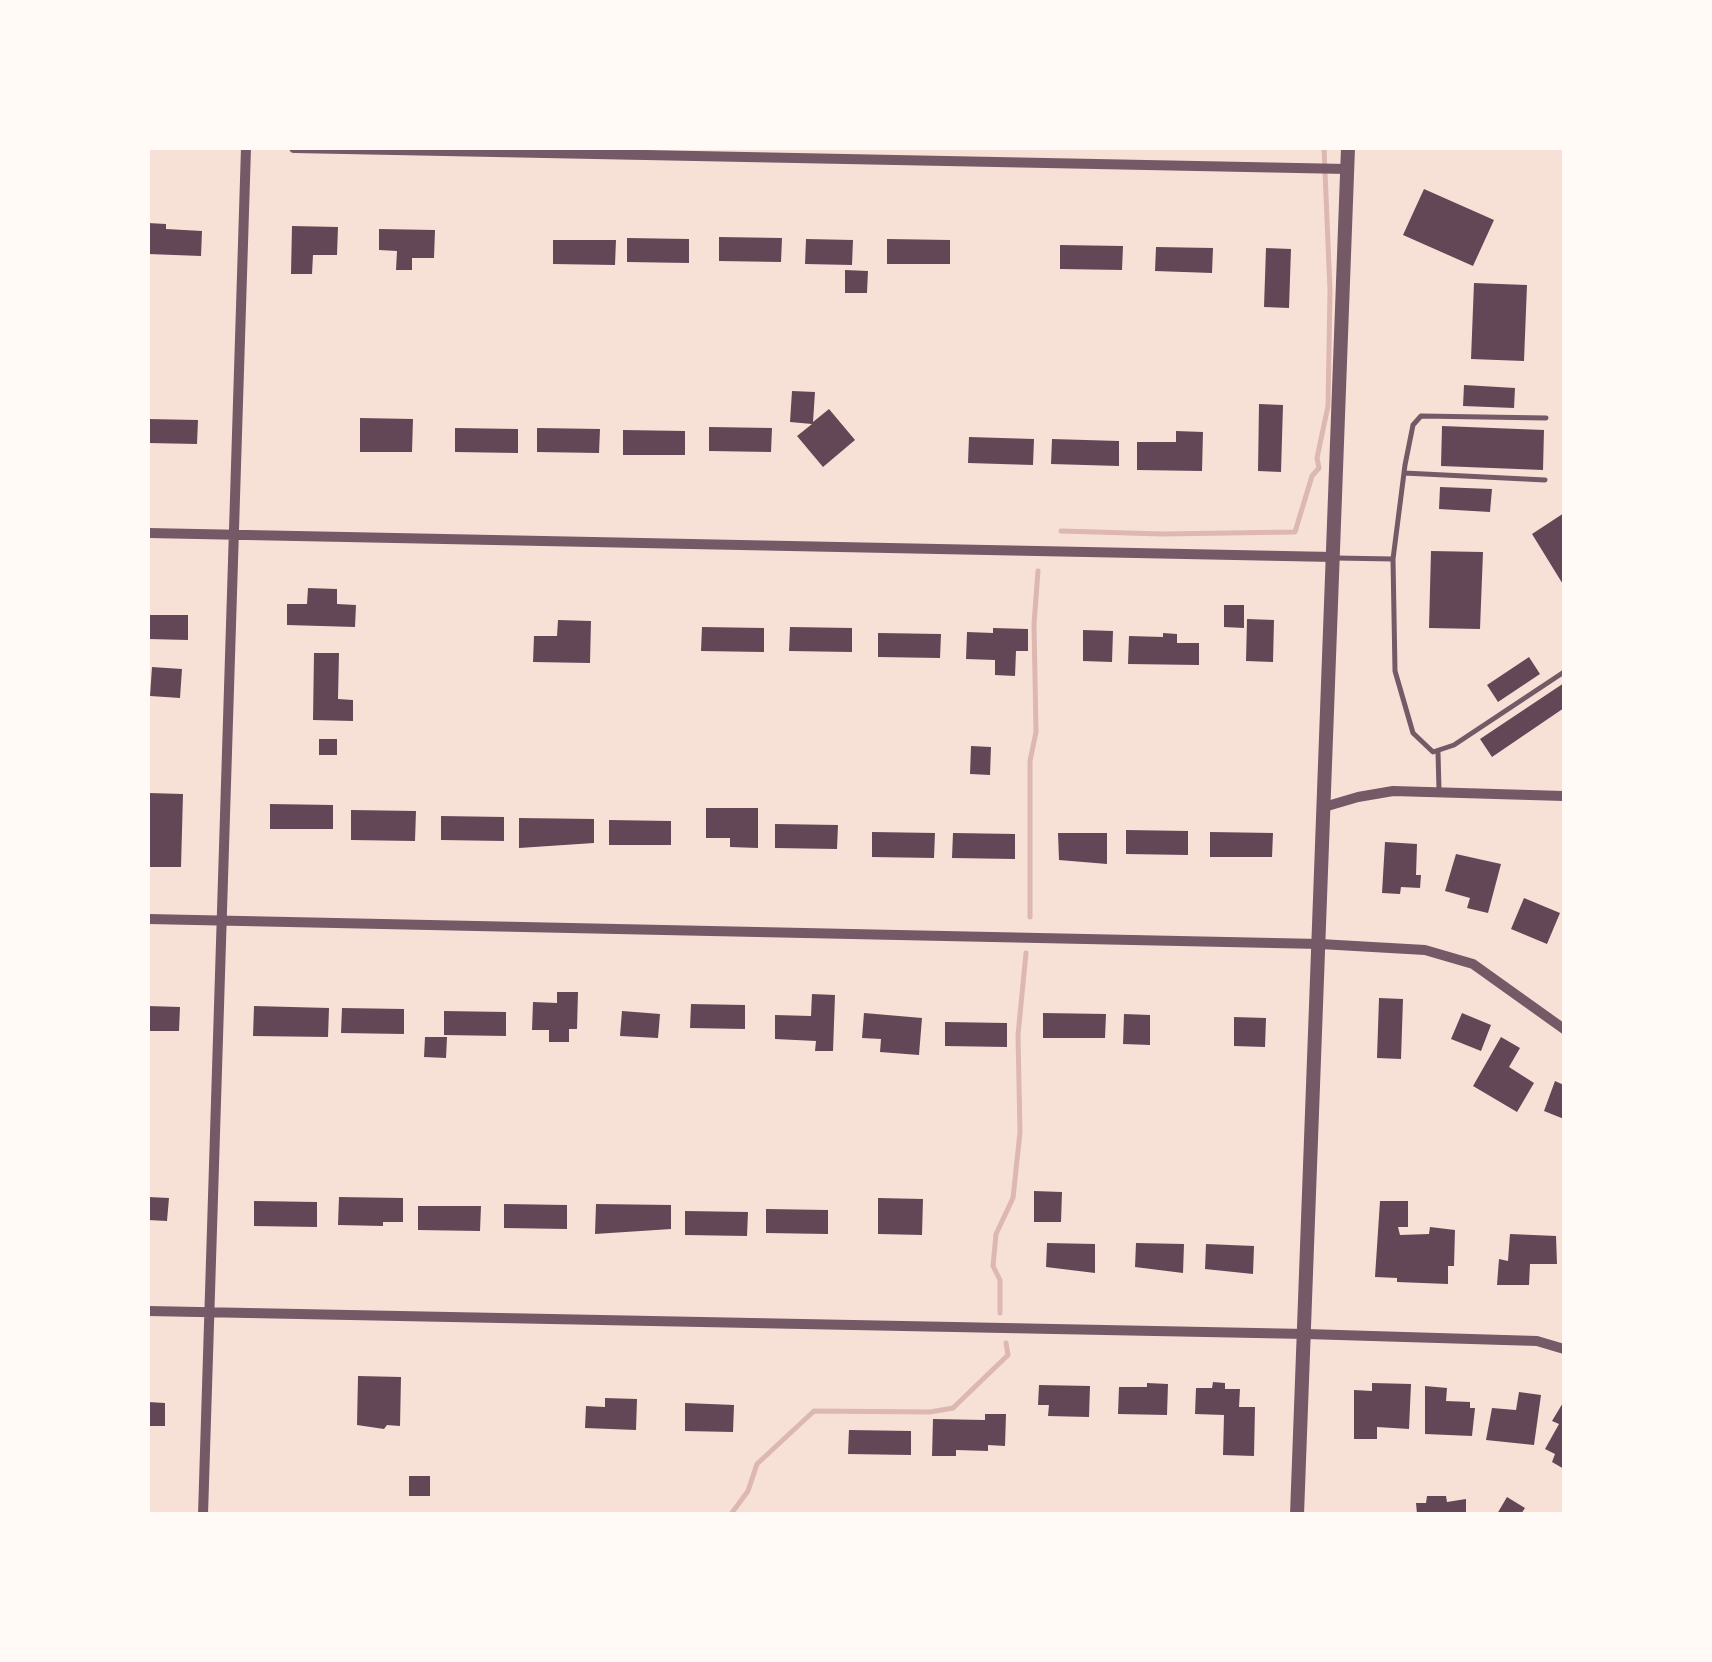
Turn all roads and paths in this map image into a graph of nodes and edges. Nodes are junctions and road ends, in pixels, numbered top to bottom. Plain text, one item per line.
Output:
1 (246, 148) edge
2 (294, 148) edge
3 (1348, 148) edge
4 (1347, 169) junction
5 (1546, 418) dead end
6 (1404, 473) junction
7 (1545, 480) dead end
8 (148, 532) edge
9 (234, 535) junction
10 (1333, 558) junction
11 (1393, 560) junction
12 (1564, 672) edge
13 (1438, 752) junction
14 (1440, 790) junction
15 (1564, 796) edge
16 (1324, 807) junction
17 (148, 918) edge
18 (222, 920) junction
19 (1320, 944) junction
20 (1564, 1029) edge
21 (148, 1311) edge
22 (210, 1312) junction
23 (1306, 1334) junction
24 (1564, 1349) edge
25 (203, 1514) edge
26 (1297, 1514) edge

1 - 9 street
2 - 4 street
3 - 4 street
4 - 10 street
5 - 6 lane
6 - 7 lane
6 - 11 lane
8 - 9 street
9 - 10 street
9 - 18 street
10 - 11 lane
10 - 16 street
11 - 13 lane
12 - 13 lane
13 - 14 lane
14 - 15 street
14 - 16 street
16 - 19 street
17 - 18 street
18 - 19 street
18 - 22 street
19 - 20 street
19 - 23 street
21 - 22 street
22 - 23 street
22 - 25 street
23 - 24 street
23 - 26 street

